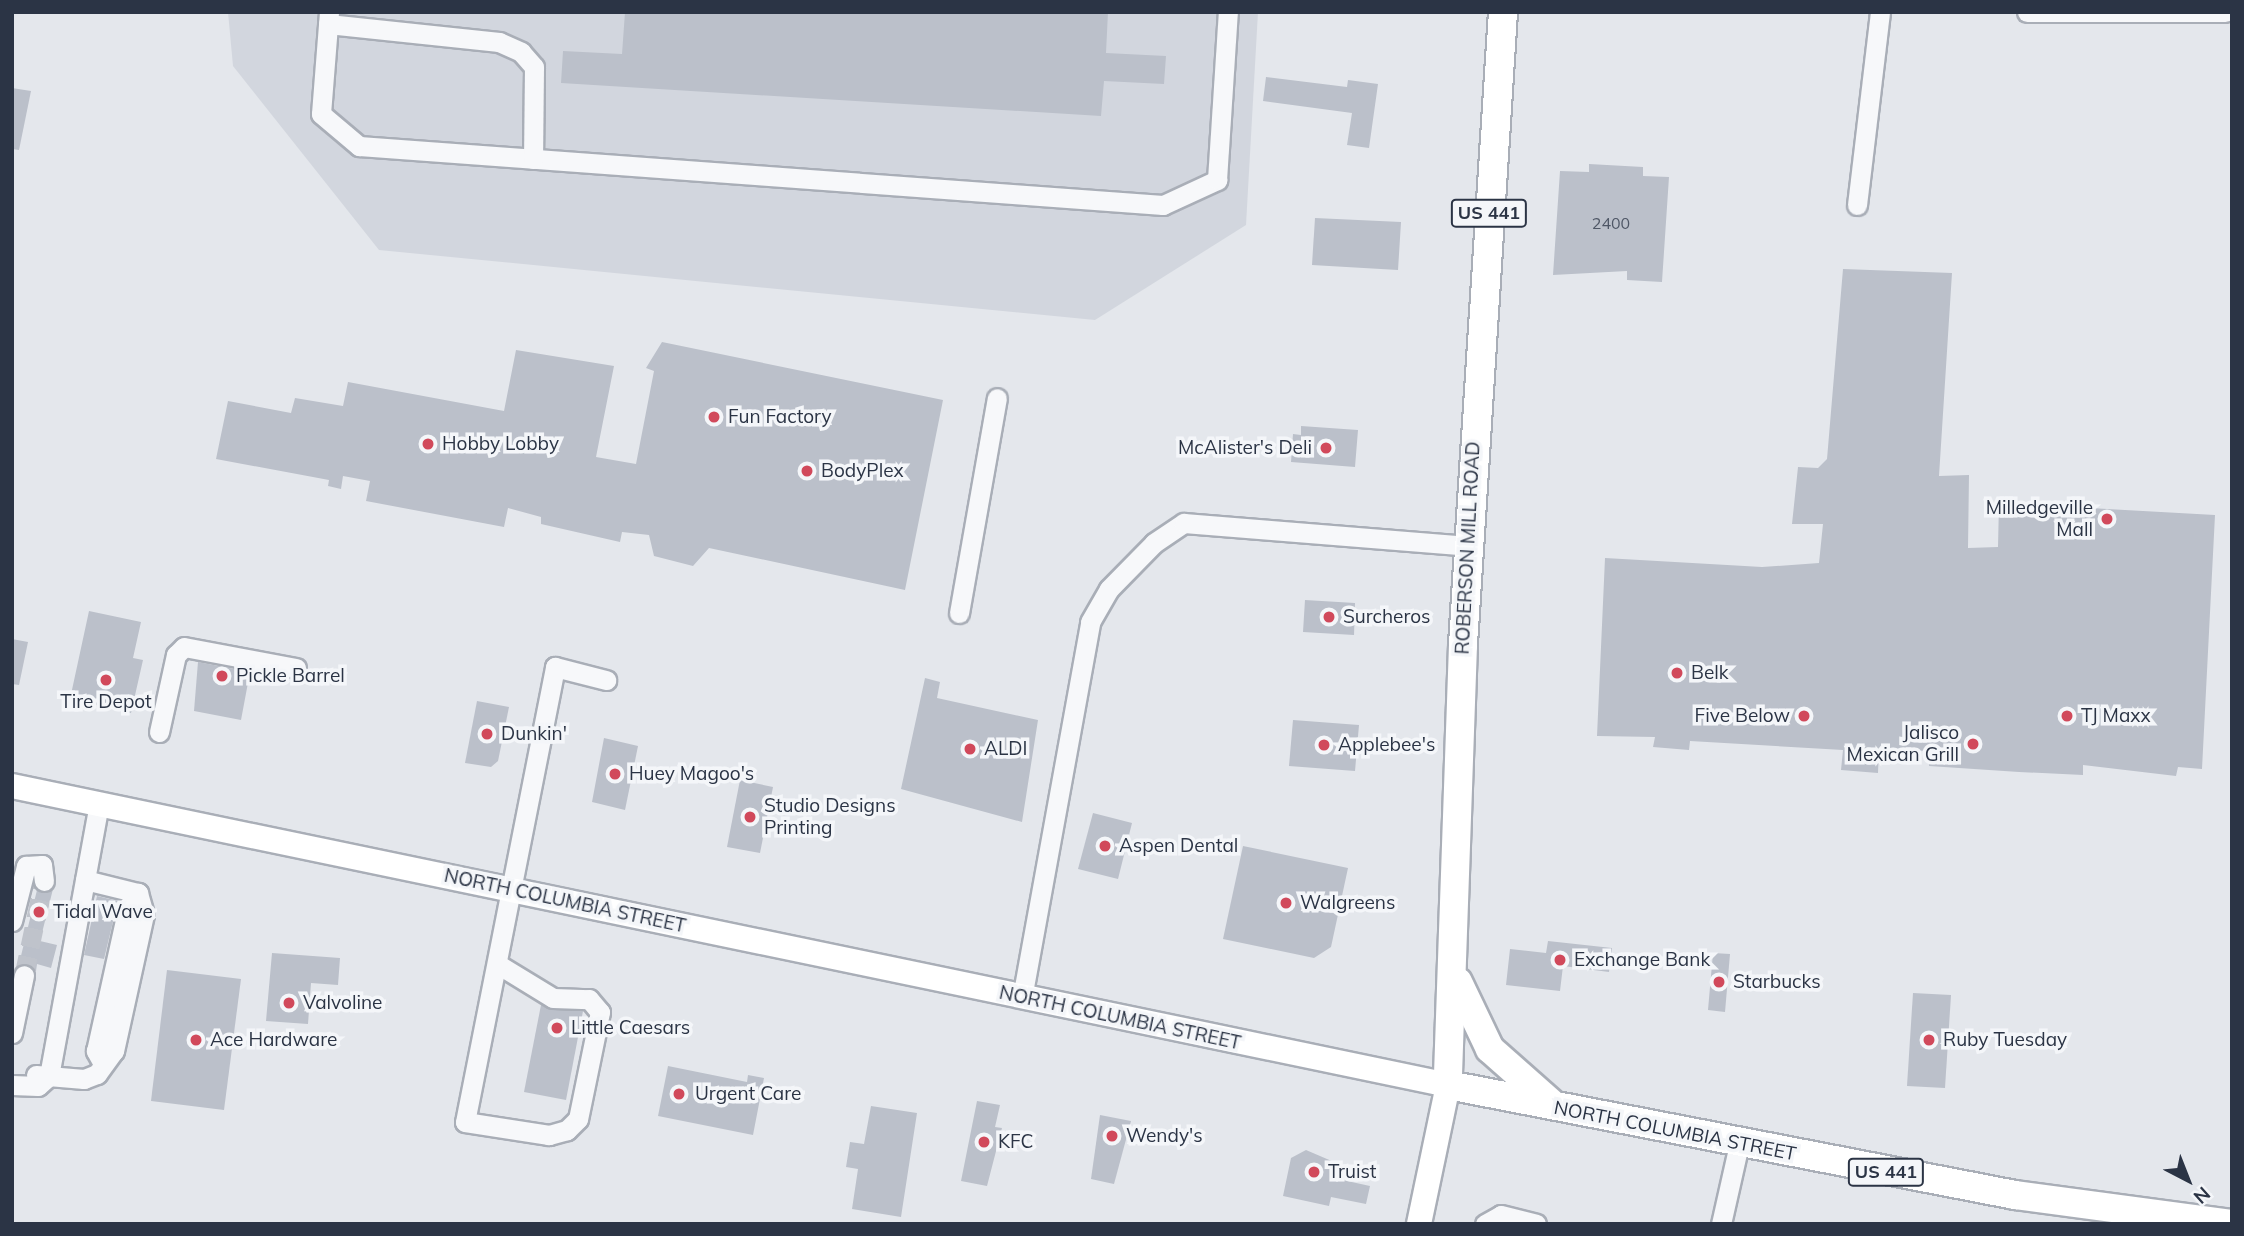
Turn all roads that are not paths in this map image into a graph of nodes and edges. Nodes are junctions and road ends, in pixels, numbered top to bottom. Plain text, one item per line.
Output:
1 (1228, 12) edge
2 (1503, 12) edge
3 (1880, 12) edge
4 (2027, 12) edge
5 (2225, 12) edge
6 (328, 18) edge
7 (533, 159) junction
8 (1857, 205) dead end
9 (997, 398) dead end
10 (1468, 546) junction
11 (959, 613) dead end
12 (296, 668) dead end
13 (606, 680) dead end
14 (159, 732) dead end
15 (12, 786) edge
16 (99, 803) junction
17 (85, 880) junction
18 (44, 881) dead end
19 (513, 889) junction
20 (12, 921) edge
21 (1452, 958) junction
22 (499, 965) junction
23 (24, 975) tunnel mouth
24 (1022, 998) junction
25 (12, 1033) edge
26 (12, 1072) edge
27 (49, 1076) junction
28 (12, 1085) edge
29 (1448, 1085) junction
30 (1559, 1108) junction
31 (1739, 1144) junction
32 (1419, 1224) edge
33 (1485, 1224) edge
34 (1536, 1224) edge
35 (1721, 1224) edge
36 (2232, 1224) edge

1 - 7 street
2 - 10 highway, ROBERSON MILL ROAD / US 441
3 - 8 street
4 - 5 street
6 - 7 street
6 - 7 street
9 - 11 street
10 - 21 highway, ROBERSON MILL ROAD / US 441
10 - 24 street
12 - 14 street
13 - 19 street
15 - 16 main road, NORTH COLUMBIA STREET
16 - 17 street
16 - 19 main road, NORTH COLUMBIA STREET
17 - 27 street
17 - 27 street
18 - 20 street
19 - 22 street
19 - 24 main road, NORTH COLUMBIA STREET
21 - 29 highway, ROBERSON MILL ROAD / US 441
21 - 30 highway, US 441
22 - 22 street
23 - 25 street
24 - 29 main road, NORTH COLUMBIA STREET
26 - 27 street
27 - 28 street
29 - 30 highway, NORTH COLUMBIA STREET / US 441
29 - 32 main road
30 - 31 highway, NORTH COLUMBIA STREET / US 441
31 - 35 street
31 - 36 highway, NORTH COLUMBIA STREET / US 441
33 - 34 street

